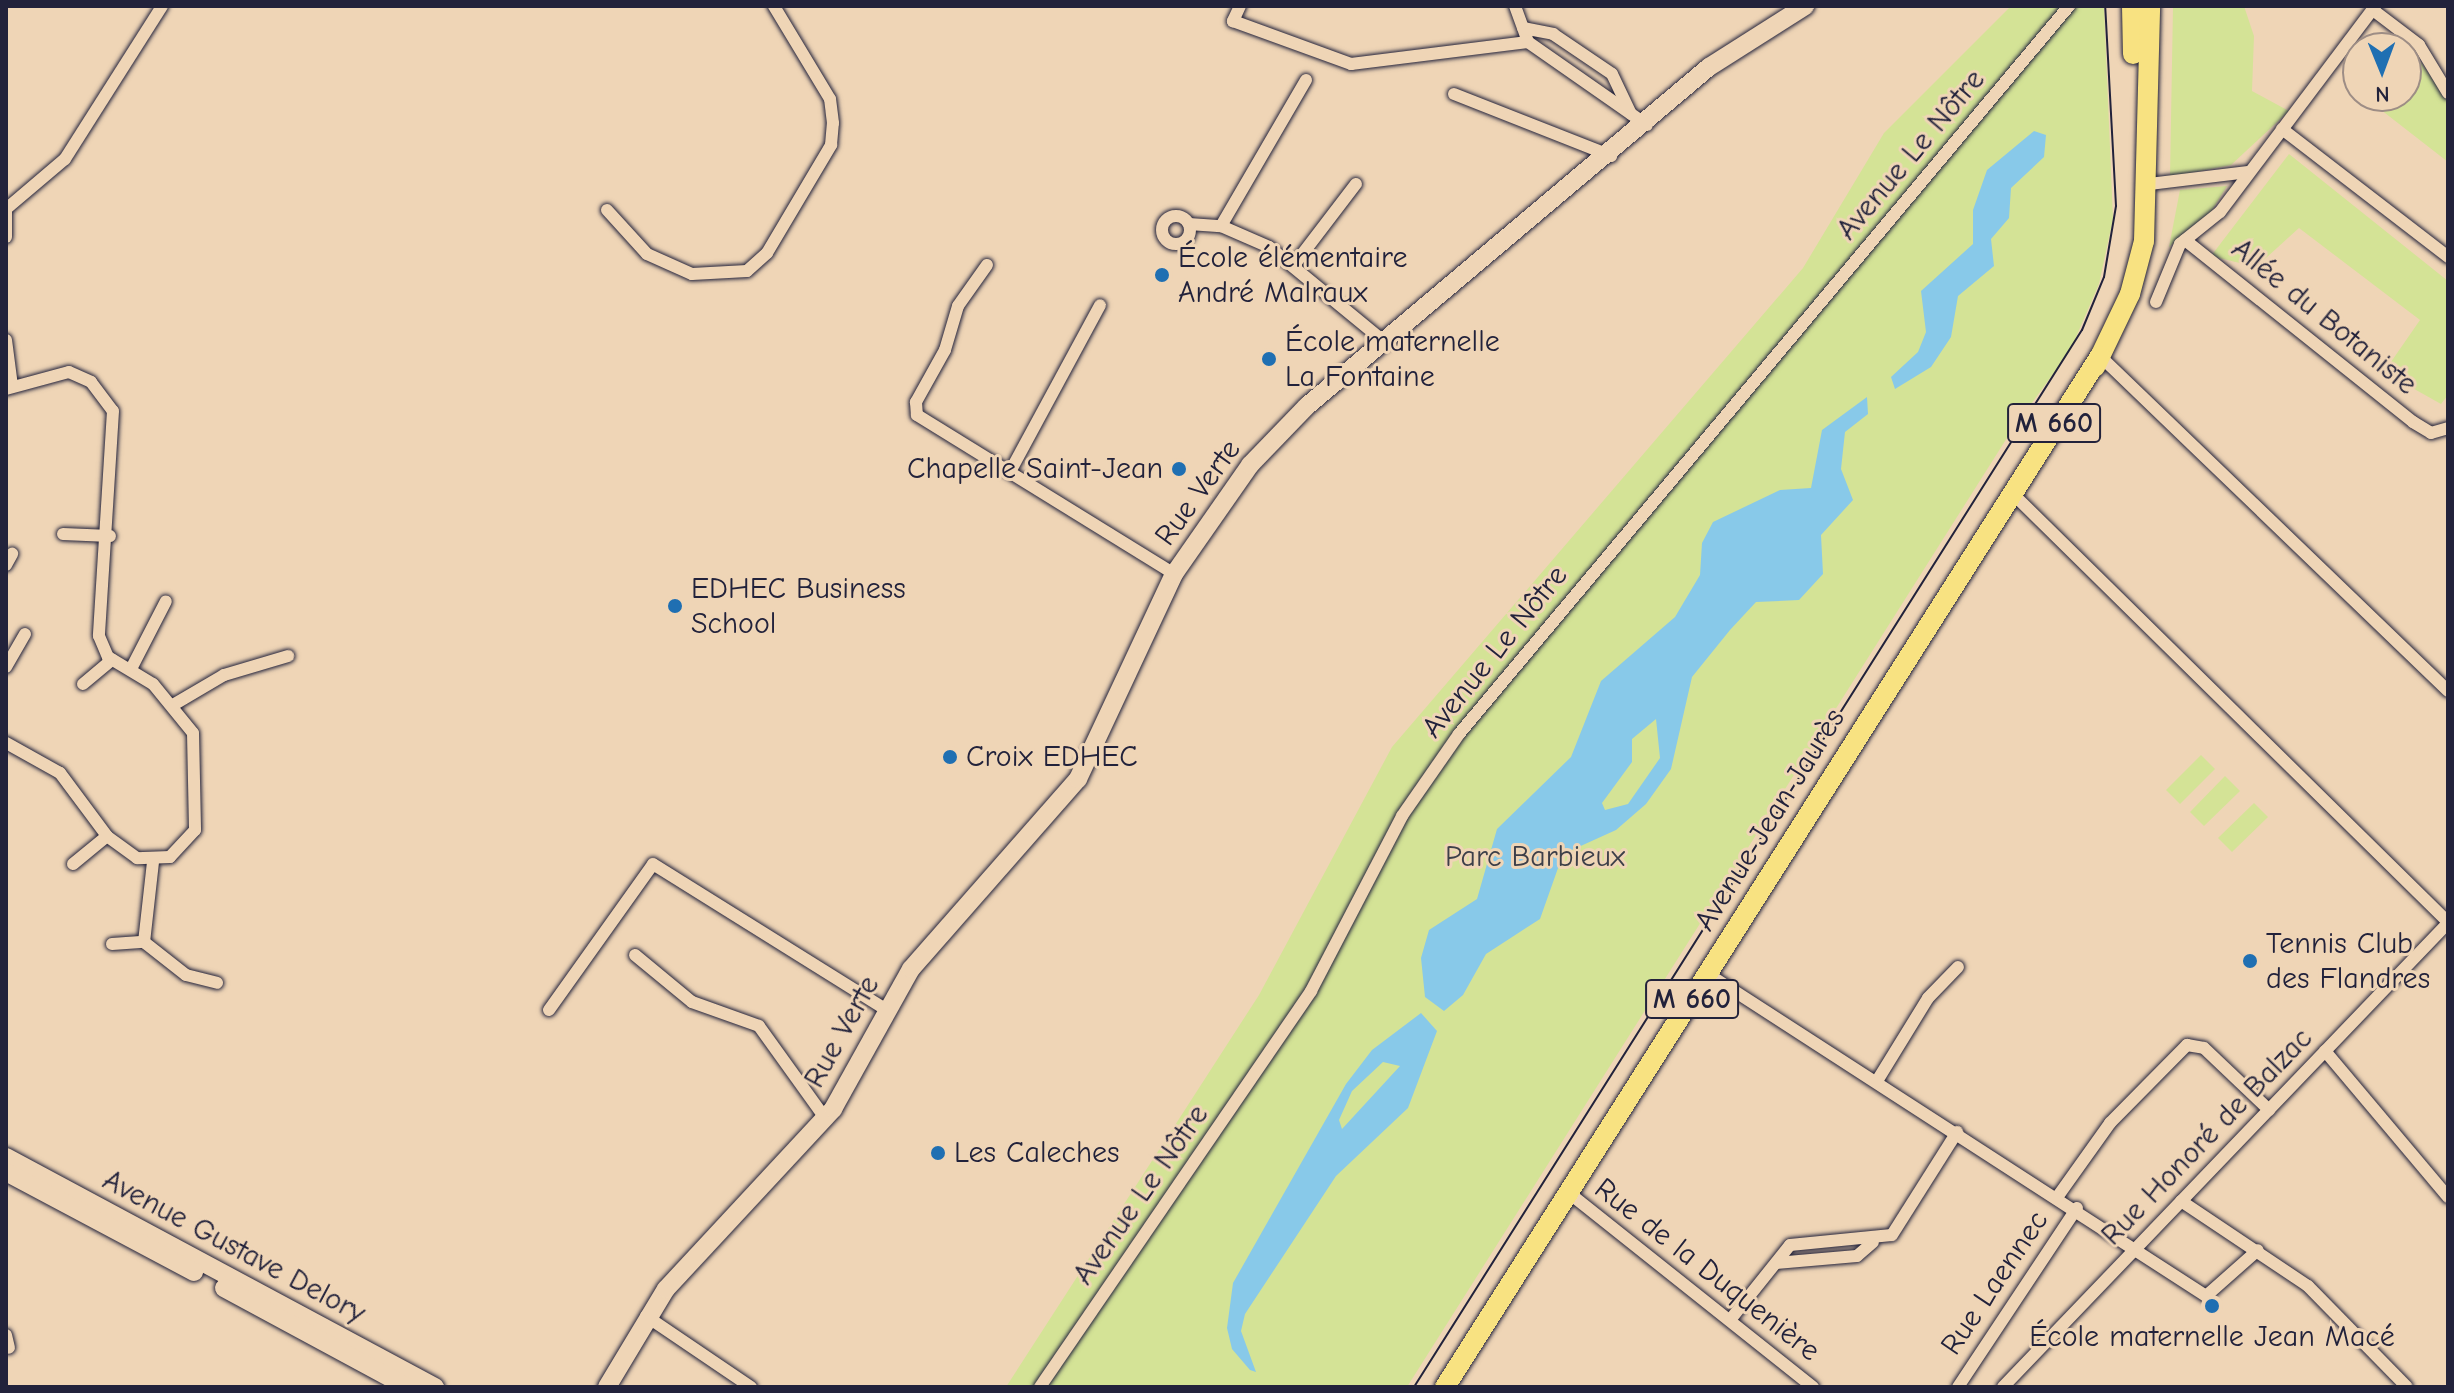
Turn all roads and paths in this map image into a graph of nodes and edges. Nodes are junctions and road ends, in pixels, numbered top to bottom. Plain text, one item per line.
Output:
1 (162, 6) edge
2 (774, 6) edge
3 (1240, 6) edge
4 (1515, 6) edge
5 (1805, 6) edge
6 (2069, 6) edge
7 (2132, 6) edge
8 (2150, 6) edge
9 (2374, 8) edge
10 (1523, 28) junction
11 (1528, 42) junction
12 (1306, 80) dead end
13 (2448, 93) edge
14 (1454, 94) dead end
15 (2145, 113) junction
16 (1631, 114) junction
17 (1647, 125) junction
18 (2282, 129) junction
19 (1611, 156) junction
20 (2248, 172) junction
21 (1356, 184) dead end
22 (2149, 184) junction
23 (6, 209) edge
24 (607, 210) dead end
25 (1189, 224) dead end
26 (1221, 226) junction
27 (6, 237) edge
28 (2185, 240) junction
29 (2448, 257) edge
30 (987, 265) dead end
31 (1294, 265) junction
32 (2156, 302) dead end
33 (1100, 305) dead end
34 (6, 340) edge
35 (1386, 343) junction
36 (2100, 356) junction
37 (9, 387) edge
38 (2448, 428) edge
39 (1012, 468) junction
40 (2014, 496) junction
41 (63, 534) dead end
42 (110, 536) junction
43 (1174, 574) junction
44 (166, 601) dead end
45 (25, 634) dead end
46 (288, 656) dead end
47 (112, 660) junction
48 (6, 667) edge
49 (131, 669) junction
50 (83, 684) dead end
51 (2448, 691) edge
52 (173, 705) junction
53 (9, 751) edge
54 (107, 836) junction
55 (153, 862) junction
56 (73, 864) dead end
57 (2448, 922) edge
58 (144, 942) junction
59 (112, 944) dead end
60 (635, 955) dead end
61 (1958, 967) dead end
62 (1708, 974) junction
63 (217, 983) dead end
64 (549, 1010) dead end
65 (887, 1010) junction
66 (2325, 1051) junction
67 (1877, 1081) junction
68 (2269, 1110) junction
69 (825, 1118) junction
70 (1957, 1132) junction
71 (6, 1169) edge
72 (1569, 1193) junction
73 (2058, 1196) junction
74 (2448, 1197) edge
75 (2181, 1201) junction
76 (2077, 1208) junction
77 (2137, 1247) junction
78 (2258, 1250) junction
79 (646, 1316) junction
80 (1730, 1320) junction
81 (407, 1387) edge
82 (435, 1387) edge
83 (607, 1387) edge
84 (751, 1387) edge
85 (1040, 1387) edge
86 (1445, 1387) edge
87 (1813, 1387) edge
88 (1958, 1387) edge
89 (2003, 1387) edge
90 (2407, 1387) edge

1 - 23 street
2 - 24 street
3 - 11 street
4 - 10 street
5 - 17 street, Rue Verte
6 - 85 street, Avenue Le Nôtre
7 - 15 main road, Avenue Jean Jaurès / M 660
8 - 15 main road, Avenue Jean Jaurès / M 660
9 - 13 street
9 - 18 street
10 - 11 street
10 - 16 street
11 - 16 street
12 - 26 street
14 - 19 street
15 - 22 main road, Avenue Jean Jaurès / M 660
16 - 17 street
17 - 19 street, Rue Verte
18 - 20 street
18 - 29 street
19 - 35 street, Rue Verte
20 - 22 street
20 - 28 street
21 - 31 street
22 - 36 main road, Avenue Jean Jaurès / M 660
23 - 27 street
25 - 26 street
26 - 31 street
28 - 32 street
28 - 38 street, Allée du Botaniste
30 - 39 street
31 - 35 street
33 - 39 street
34 - 37 street
35 - 43 street, Rue Verte
36 - 40 main road, Avenue Jean Jaurès / M 660
36 - 51 street
37 - 42 street
39 - 43 street
40 - 57 street
40 - 62 main road, Avenue Jean Jaurès / M 660
41 - 42 street
42 - 47 street
43 - 65 street, Rue Verte
44 - 49 street
45 - 48 street
46 - 52 street
47 - 49 street
47 - 50 street
49 - 52 street
52 - 55 street
53 - 54 street
54 - 55 street
54 - 56 street
55 - 58 street
57 - 66 street, Rue Honoré de Balzac
58 - 59 street
58 - 63 street
60 - 69 street
61 - 67 street
62 - 67 street
62 - 72 main road, Avenue Jean Jaurès / M 660
64 - 65 street
65 - 69 street, Rue Verte
66 - 68 street, Rue Honoré de Balzac
66 - 74 street
67 - 70 street
68 - 73 street
68 - 75 street, Rue Honoré de Balzac
69 - 79 street, Rue Verte
70 - 73 street
70 - 80 street
71 - 81 street, Avenue Gustave Delory
71 - 82 street, Avenue Gustave Delory
72 - 80 street, Rue de la Duquenière
72 - 86 main road, Avenue Jean Jaurès / M 660
73 - 76 street
75 - 77 street, Rue Honoré de Balzac
75 - 78 street
76 - 77 street
76 - 88 street, Rue Laennec
77 - 78 street
77 - 89 street, Rue Honoré de Balzac
78 - 90 street
79 - 83 street, Rue Verte
79 - 84 street
80 - 87 street, Rue de la Duquenière

